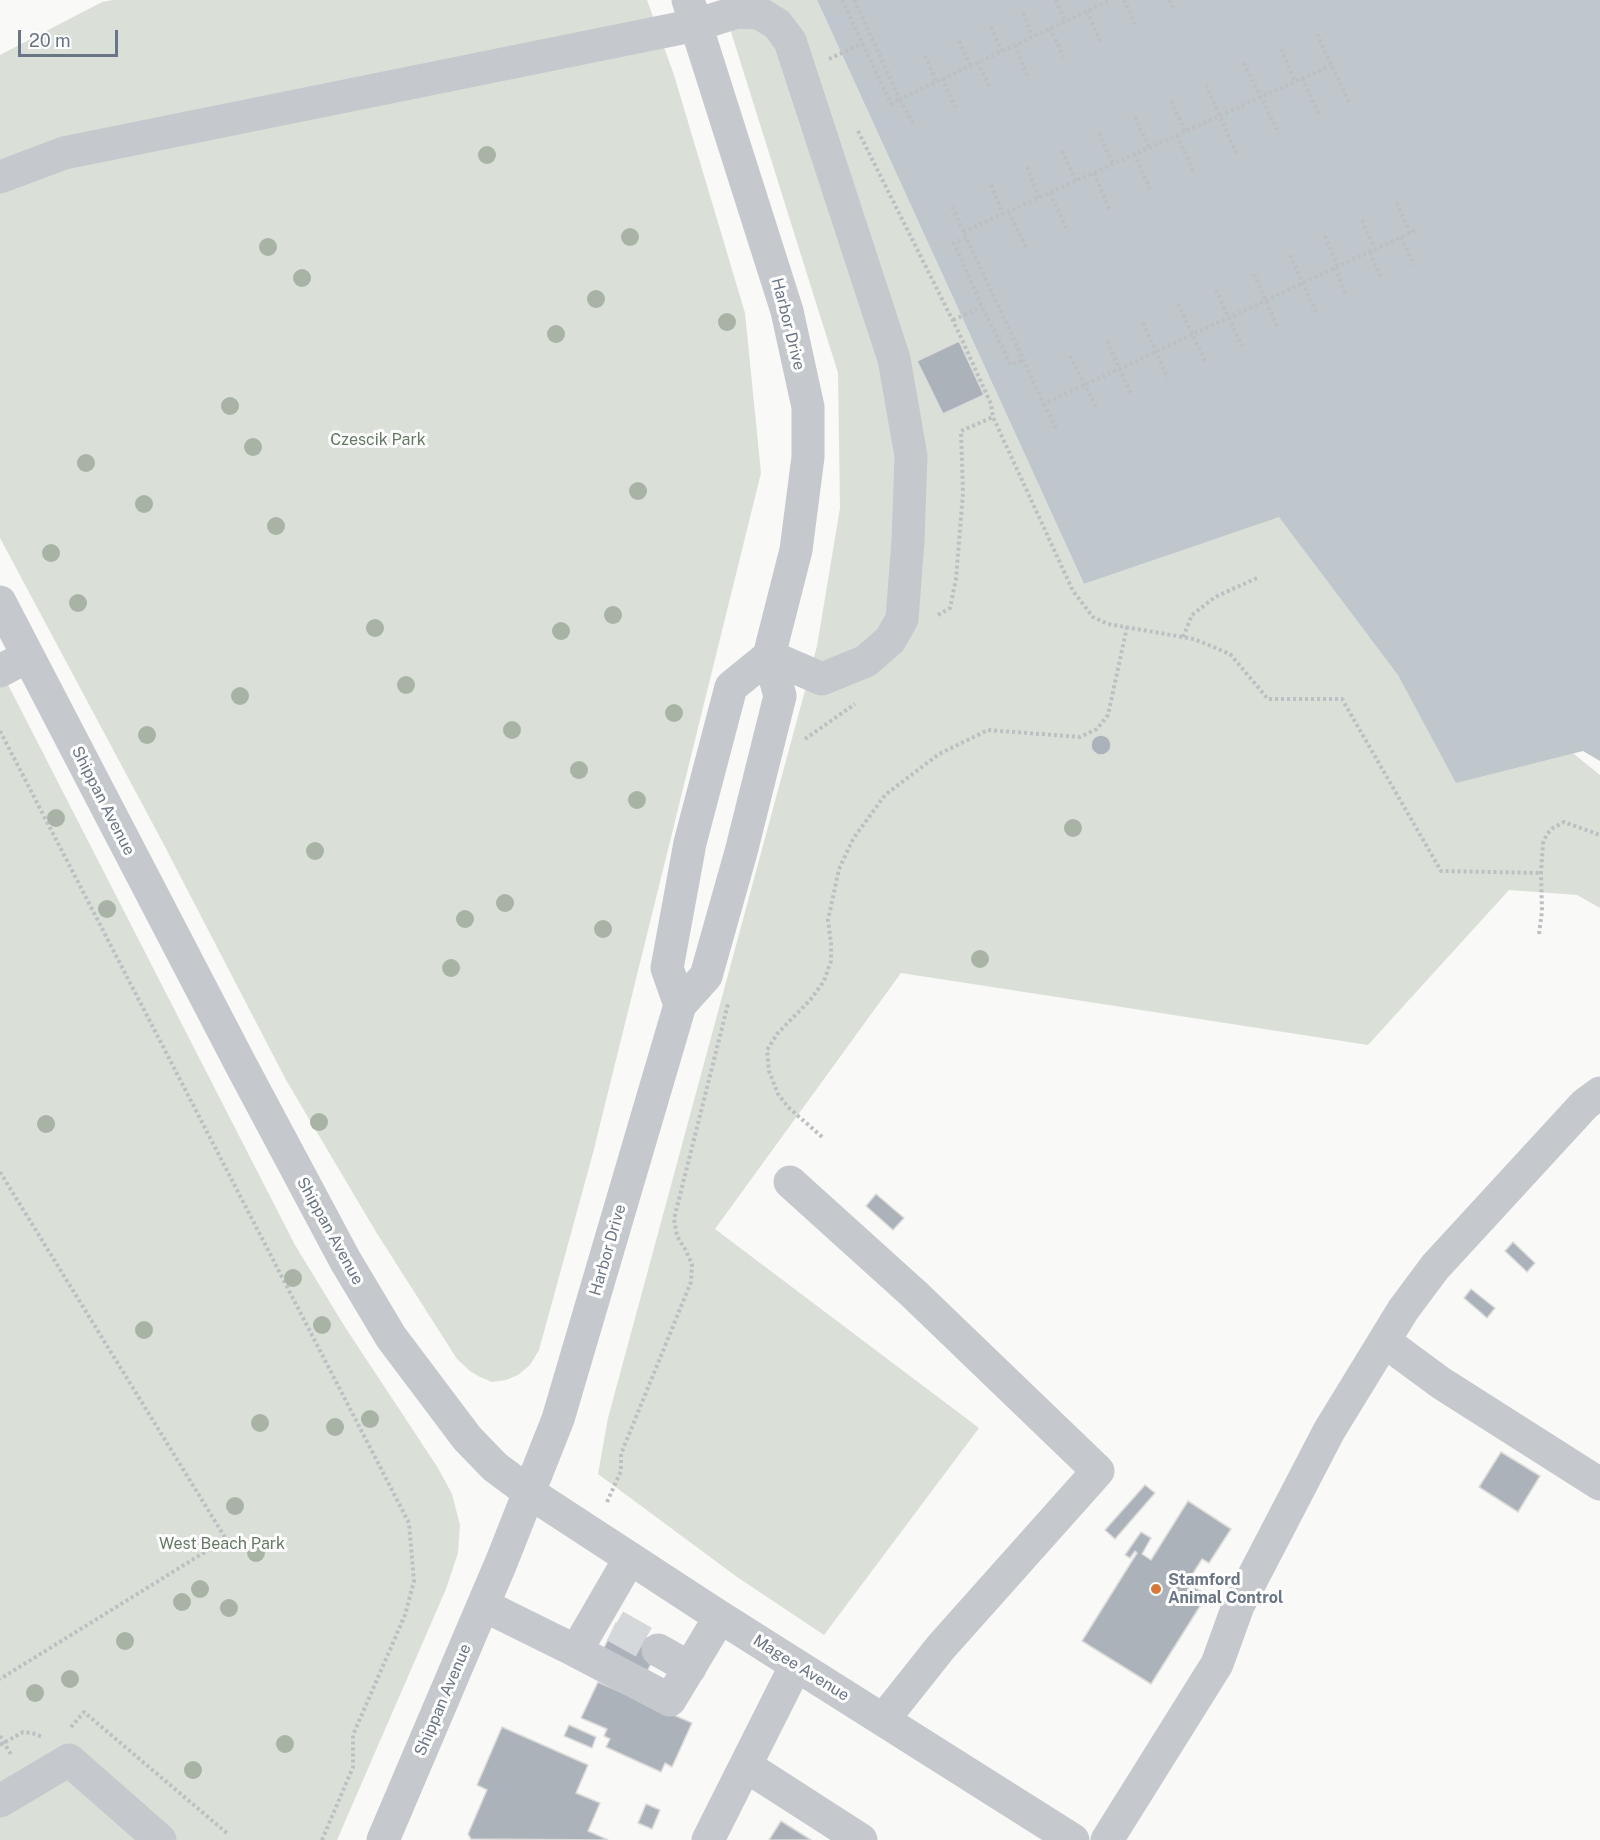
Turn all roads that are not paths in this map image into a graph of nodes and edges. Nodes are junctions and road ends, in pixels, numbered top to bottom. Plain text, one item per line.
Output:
1 (692, 13) edge
2 (0, 177) edge
3 (0, 602) edge
4 (769, 656) junction
5 (14, 664) edge
6 (680, 1005) junction
7 (1600, 1093) edge
8 (790, 1182) dead end
9 (1384, 1341) junction
10 (1600, 1484) edge
11 (530, 1493) junction
12 (630, 1558) junction
13 (483, 1605) junction
14 (720, 1617) junction
15 (596, 1634) junction
16 (654, 1658) tunnel mouth
17 (796, 1665) junction
18 (685, 1676) junction
19 (883, 1720) junction
20 (746, 1766) junction
21 (0, 1801) edge
22 (1034, 1830) edge
23 (160, 1840) edge
24 (383, 1840) edge
25 (708, 1840) edge
26 (861, 1840) edge
27 (1073, 1840) edge
28 (1107, 1840) edge

1 - 2 street
1 - 4 street, Harbor Drive
1 - 4 street
3 - 5 street, Shippan Avenue
4 - 6 street, Harbor Drive
4 - 6 street
5 - 11 street, Shippan Avenue
6 - 11 street, Harbor Drive
7 - 9 street
8 - 19 street
9 - 10 street
9 - 28 street
11 - 12 street, Magee Avenue
11 - 13 street, Shippan Avenue
12 - 14 street, Magee Avenue
12 - 15 street
13 - 15 street
13 - 24 street, Shippan Avenue
14 - 17 street, Magee Avenue
14 - 18 street
15 - 18 street
16 - 18 street
17 - 19 street, Magee Avenue
17 - 20 street
19 - 22 street, Magee Avenue
20 - 25 street
20 - 26 street
21 - 23 street
22 - 27 street, Magee Avenue

